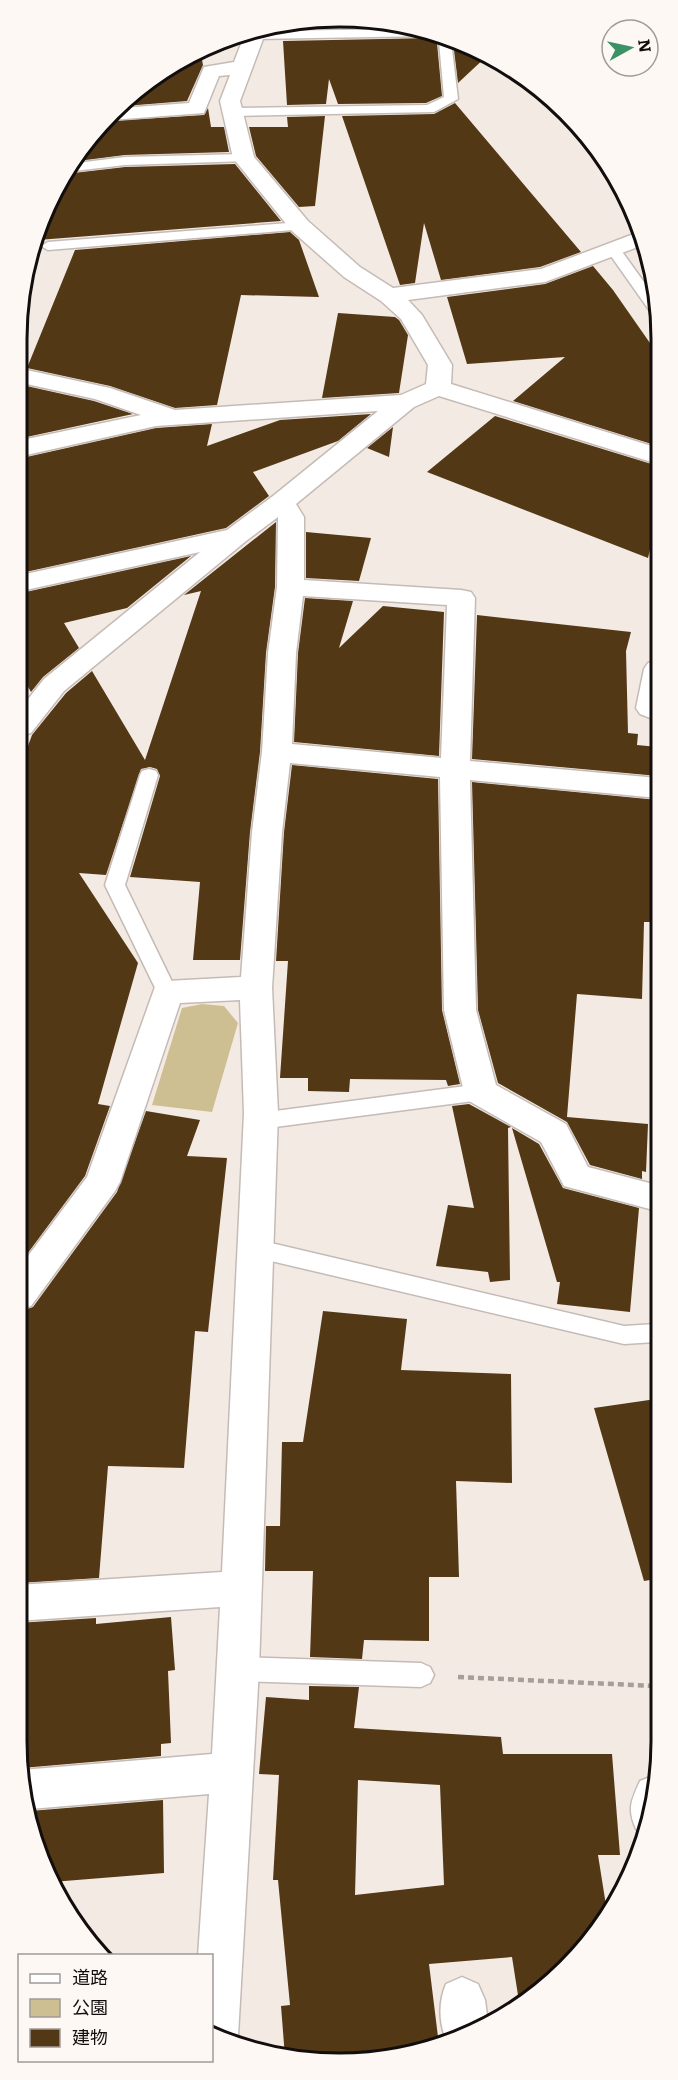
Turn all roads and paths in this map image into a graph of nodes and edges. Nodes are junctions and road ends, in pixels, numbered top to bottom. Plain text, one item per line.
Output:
1 (278, 33) edge
2 (400, 33) edge
3 (253, 40) edge
4 (446, 46) edge
5 (243, 67) junction
6 (233, 112) junction
7 (122, 115) edge
8 (244, 158) junction
9 (80, 167) edge
10 (300, 226) junction
11 (634, 241) edge
12 (48, 246) dead end
13 (613, 249) junction
14 (389, 296) junction
15 (648, 299) edge
16 (27, 377) edge
17 (438, 388) junction
18 (405, 402) junction
19 (174, 418) junction
20 (27, 447) edge
21 (651, 454) edge
22 (282, 502) junction
23 (237, 535) junction
24 (27, 582) edge
25 (291, 587) junction
26 (27, 719) edge
27 (277, 752) junction
28 (455, 767) junction
29 (150, 775) dead end
30 (651, 787) edge
31 (256, 988) junction
32 (167, 992) junction
33 (481, 1092) junction
34 (260, 1121) junction
35 (651, 1197) edge
36 (254, 1248) junction
37 (27, 1284) edge
38 (651, 1333) edge
39 (241, 1588) junction
40 (27, 1602) edge
41 (238, 1669) junction
42 (421, 1675) joint
43 (651, 1686) edge
44 (231, 1772) junction
45 (31, 1788) edge
46 (216, 2027) edge

1 - 2 lane
3 - 5 street
4 - 6 lane
5 - 6 street
5 - 7 street
6 - 8 street
8 - 9 lane
8 - 10 street
10 - 12 lane
10 - 14 street
11 - 13 street
13 - 14 street
13 - 15 lane
14 - 17 street
16 - 19 street
17 - 18 street
17 - 21 street
18 - 19 street
18 - 22 street
19 - 20 street
22 - 23 street
22 - 25 street
23 - 24 street
23 - 26 street
25 - 27 street
25 - 28 street
27 - 28 street
27 - 31 street
28 - 30 street
28 - 33 street
29 - 32 lane
31 - 32 street
31 - 34 street
32 - 37 street
33 - 34 lane
33 - 35 street
34 - 36 street
36 - 38 lane
36 - 39 street
39 - 40 street
39 - 41 street
41 - 42 lane
41 - 44 street
42 - 43 path
44 - 45 street
44 - 46 street

